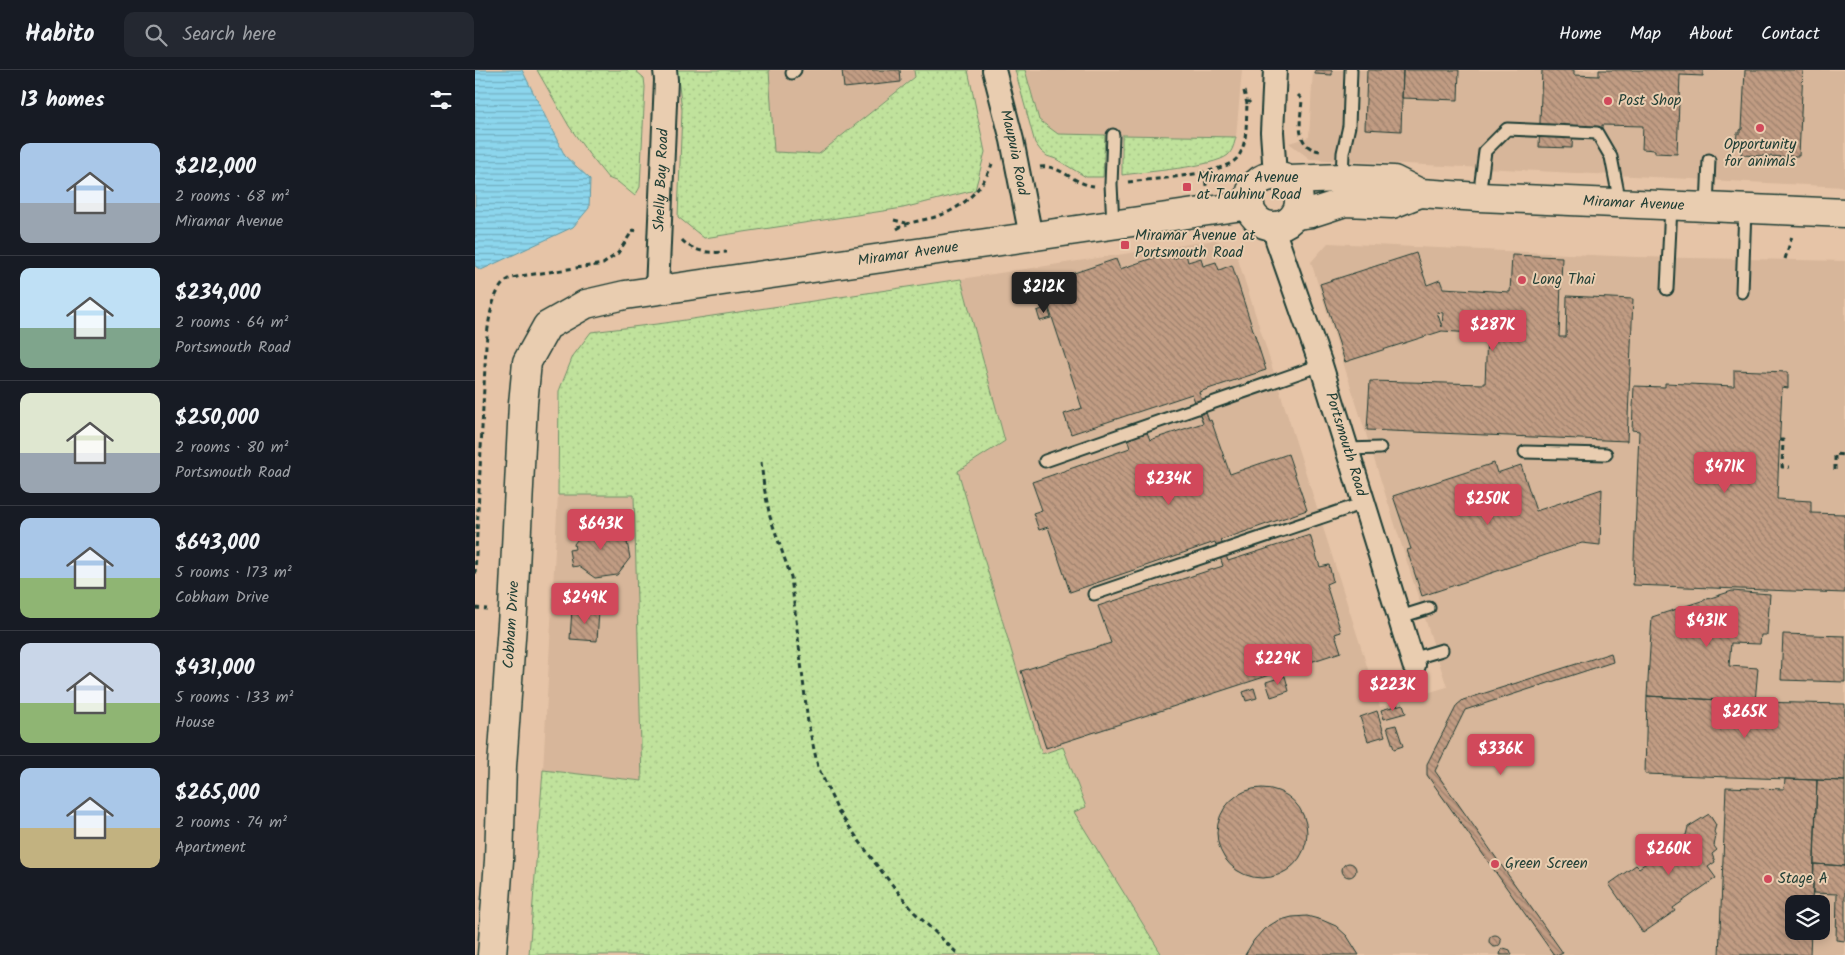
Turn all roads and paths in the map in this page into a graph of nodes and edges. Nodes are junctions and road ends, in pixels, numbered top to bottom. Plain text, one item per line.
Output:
1 (665, 70) edge
2 (994, 70) edge
3 (1275, 70) edge
4 (1351, 70) edge
5 (1244, 91) dead end
6 (1294, 92) dead end
7 (1253, 99) dead end
8 (1247, 104) junction
9 (1113, 135) dead end
10 (994, 156) dead end
11 (1709, 160) dead end
12 (1343, 165) junction
13 (1035, 168) dead end
14 (1205, 172) junction
15 (992, 176) dead end
16 (986, 177) junction
17 (1282, 178) junction
18 (1111, 184) junction
19 (1206, 184) dead end
20 (1420, 193) junction
21 (1479, 197) junction
22 (1620, 204) junction
23 (1250, 205) junction
24 (1671, 206) junction
25 (1707, 207) junction
26 (1745, 209) junction
27 (1845, 213) edge
28 (895, 220) dead end
29 (1285, 220) junction
30 (907, 223) junction
31 (1113, 225) junction
32 (888, 230) dead end
33 (641, 231) dead end
34 (1793, 233) dead end
35 (1031, 237) junction
36 (679, 238) dead end
37 (733, 252) dead end
38 (1785, 259) dead end
39 (1667, 289) dead end
40 (657, 290) junction
41 (1742, 292) dead end
42 (570, 312) joint
43 (1321, 365) junction
44 (1780, 440) dead end
45 (1347, 448) junction
46 (1380, 448) dead end
47 (1525, 452) dead end
48 (1606, 454) dead end
49 (1845, 455) edge
50 (1045, 460) dead end
51 (761, 462) dead end
52 (1790, 467) dead end
53 (1835, 470) dead end
54 (1364, 503) junction
55 (475, 574) edge
56 (1094, 594) dead end
57 (475, 608) edge
58 (1429, 608) dead end
59 (492, 609) dead end
60 (1399, 617) junction
61 (1442, 650) dead end
62 (1413, 662) joint
63 (492, 955) edge
64 (959, 955) edge

1 - 40 street, Shelly Bay Road
2 - 35 street, Maupuia Road
3 - 17 street
4 - 12 lane
5 - 8 path
6 - 12 path
7 - 8 path
8 - 14 path
9 - 18 lane
10 - 16 path
11 - 25 lane
12 - 17 main road, Miramar Avenue
12 - 20 main road, Miramar Avenue
13 - 18 path
14 - 18 path
14 - 19 path
15 - 16 path
16 - 30 path
17 - 23 main road
17 - 29 main road
18 - 31 lane
20 - 21 main road, Miramar Avenue
20 - 29 main road, Miramar Avenue
21 - 22 main road, Miramar Avenue
21 - 22 lane
22 - 24 main road, Miramar Avenue
23 - 29 main road
23 - 31 main road, Miramar Avenue
24 - 25 main road, Miramar Avenue
24 - 39 lane
25 - 26 main road, Miramar Avenue
26 - 27 main road, Miramar Avenue
26 - 41 lane
28 - 30 path
29 - 43 street, Portsmouth Road
30 - 32 path
31 - 35 main road, Miramar Avenue
33 - 55 path
34 - 38 path
35 - 40 main road, Miramar Avenue
36 - 37 path
40 - 42 main road, Miramar Avenue
42 - 63 main road, Cobham Drive
43 - 45 street, Portsmouth Road
43 - 50 lane
44 - 52 path
45 - 46 lane
45 - 54 street, Portsmouth Road
47 - 48 lane
49 - 53 path
51 - 64 path
54 - 56 lane
54 - 60 street, Portsmouth Road
57 - 59 path
58 - 60 lane
60 - 62 street, Portsmouth Road
61 - 62 lane

